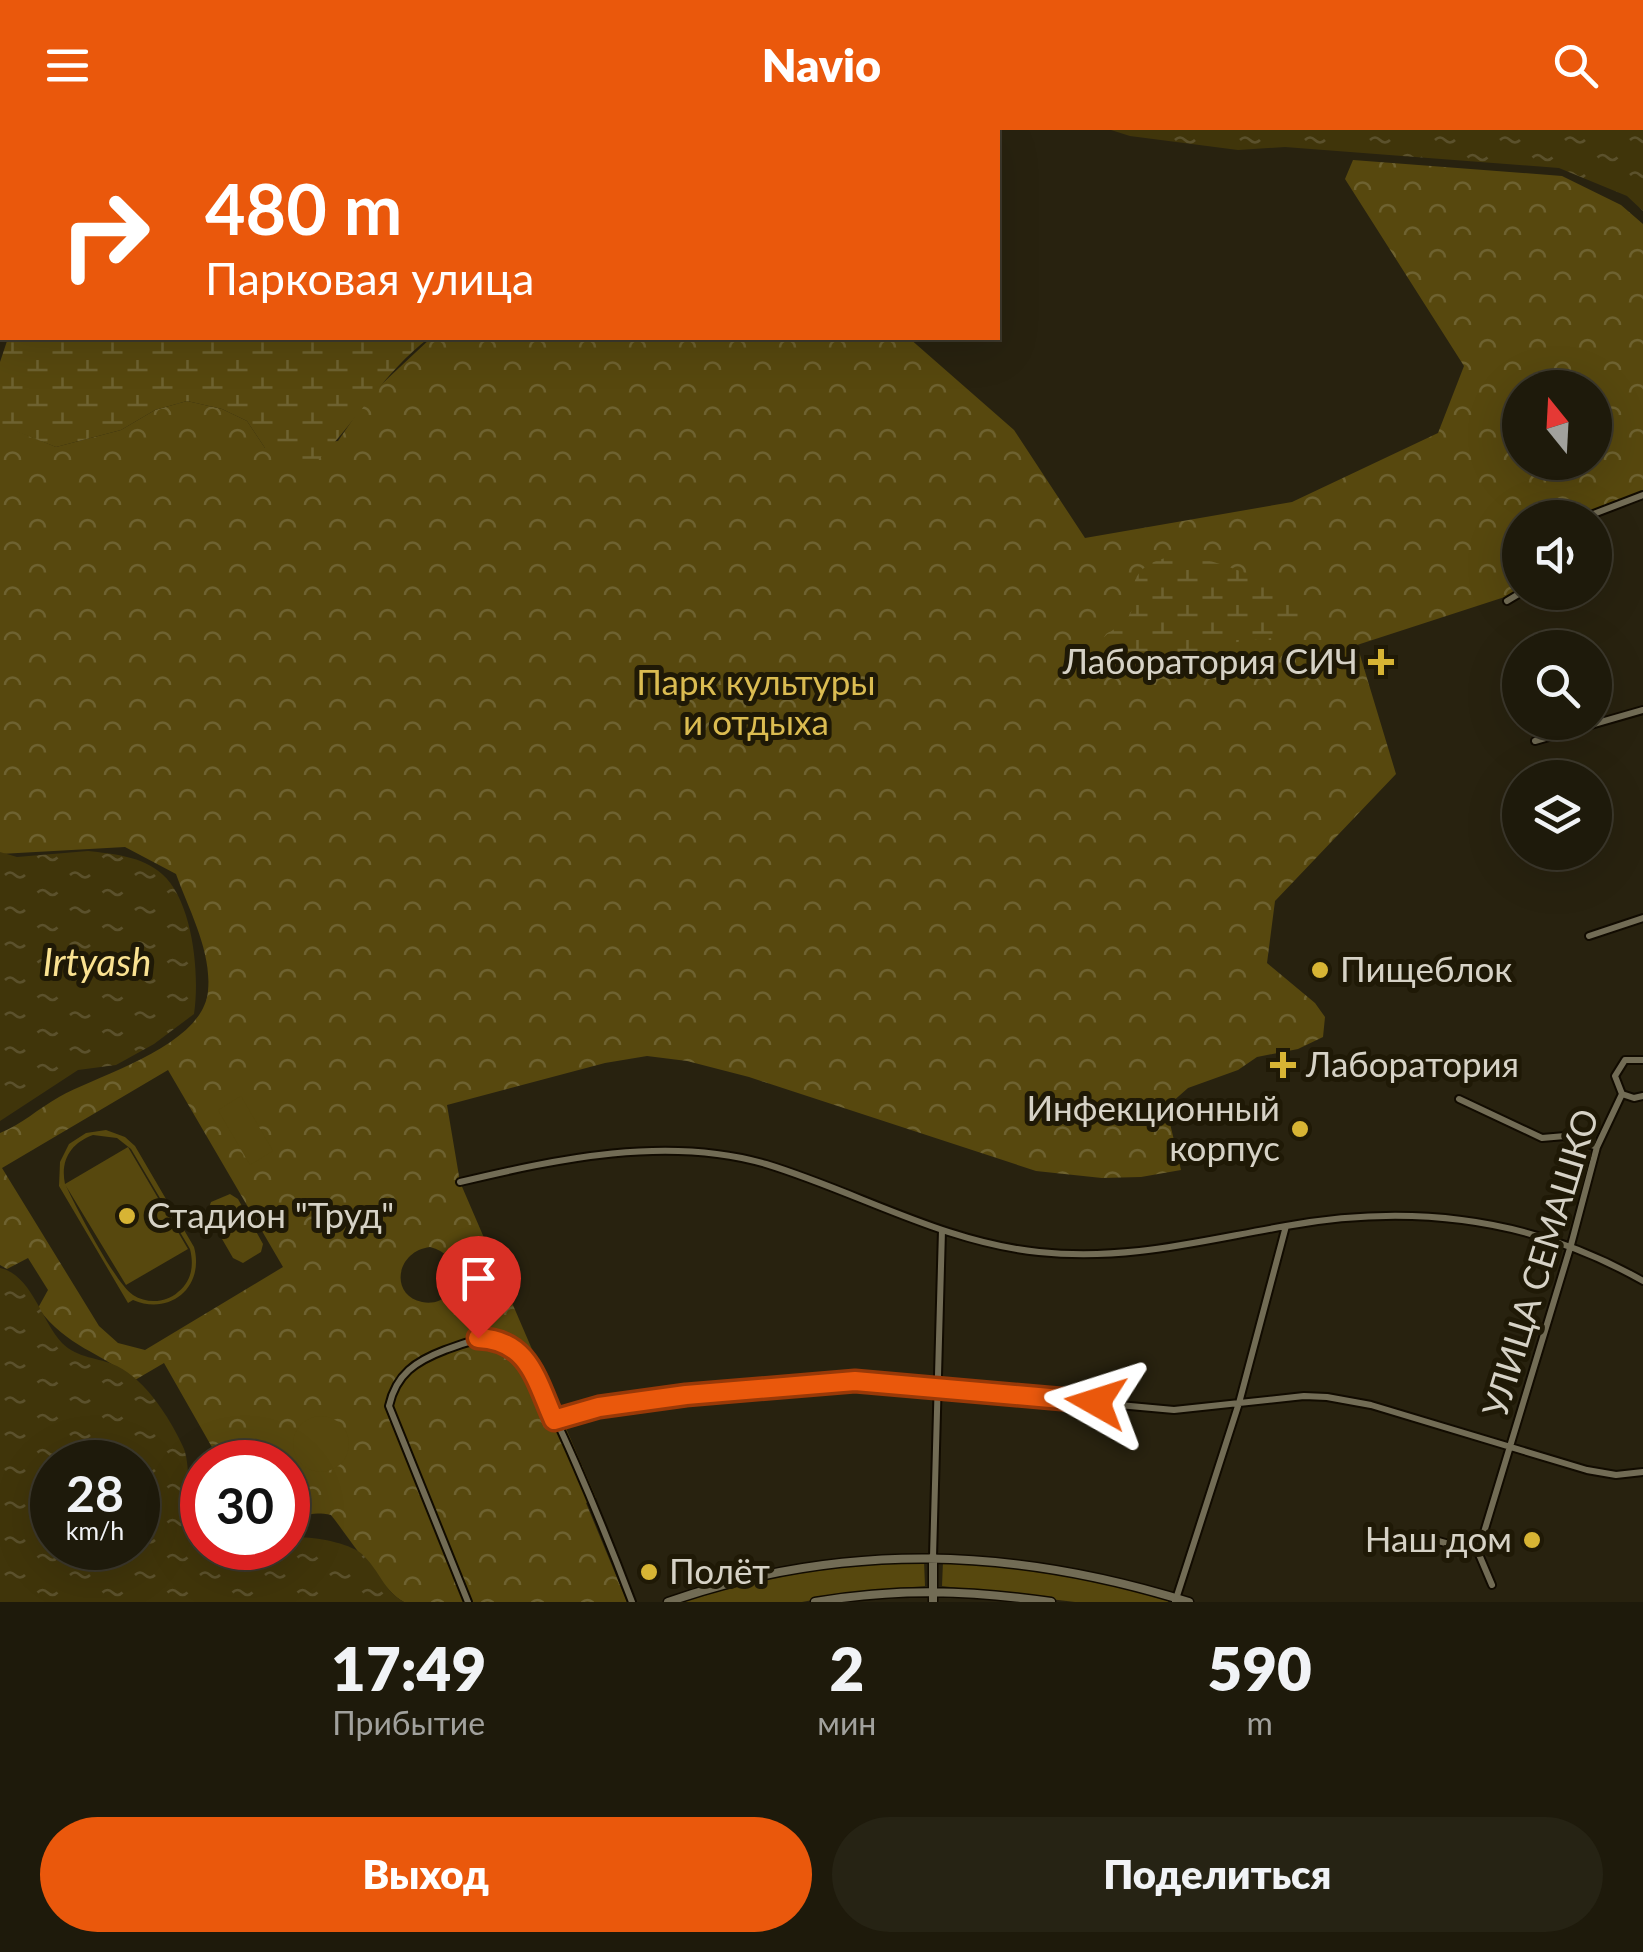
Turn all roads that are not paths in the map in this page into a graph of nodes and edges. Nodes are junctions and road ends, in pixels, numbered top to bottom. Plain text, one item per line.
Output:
1 (1643, 495) edge
2 (1612, 507) edge
3 (1643, 710) edge
4 (1535, 741) dead end
5 (1643, 918) edge
6 (1589, 936) dead end
7 (1643, 1060) edge
8 (1622, 1094) junction
9 (1643, 1096) edge
10 (1459, 1099) dead end
11 (1597, 1147) junction
12 (460, 1182) dead end
13 (1286, 1226) junction
14 (942, 1230) junction
15 (1571, 1245) junction
16 (1643, 1281) edge
17 (937, 1386) junction
18 (1238, 1403) junction
19 (554, 1420) junction
20 (1510, 1447) junction
21 (1643, 1472) edge
22 (1431, 1539) dead end
23 (1478, 1552) junction
24 (933, 1557) junction
25 (1492, 1584) dead end
26 (932, 1590) junction
27 (1176, 1600) edge
28 (468, 1602) edge
29 (632, 1602) edge
30 (668, 1602) edge
31 (815, 1602) edge
32 (932, 1602) edge
33 (1051, 1602) edge
34 (1189, 1602) edge

1 - 2 street
3 - 4 street
5 - 6 street
7 - 8 street, УЛИЦА СЕМАШКО
8 - 9 street
8 - 11 street, УЛИЦА СЕМАШКО
10 - 11 street
11 - 15 street, УЛИЦА СЕМАШКО
12 - 14 street
13 - 14 street
13 - 15 street
13 - 18 street
14 - 17 street
15 - 16 street
15 - 20 street, УЛИЦА СЕМАШКО
17 - 18 street
17 - 19 street
17 - 24 street
18 - 20 street
18 - 27 street
19 - 28 street
19 - 29 street
20 - 21 street
20 - 23 street, УЛИЦА СЕМАШКО
22 - 23 street
23 - 25 street
24 - 26 street
24 - 27 street
24 - 30 street
26 - 31 street
26 - 32 street
26 - 33 street
27 - 34 street

